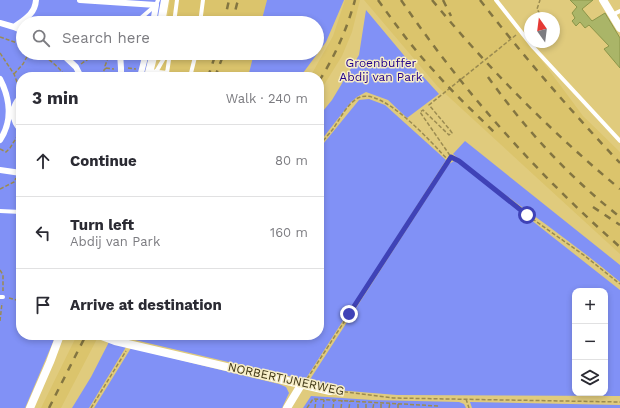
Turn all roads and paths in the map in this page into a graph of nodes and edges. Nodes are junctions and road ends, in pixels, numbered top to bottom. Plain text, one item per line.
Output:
1 (36, 0) edge
2 (80, 0) edge
3 (165, 0) edge
4 (177, 0) edge
5 (203, 0) edge
6 (496, 0) edge
7 (540, 0) edge
8 (603, 0) edge
9 (157, 2) edge
10 (620, 11) edge
11 (538, 12) edge
12 (612, 15) junction
13 (27, 16) edge
14 (142, 16) edge
15 (155, 16) edge
16 (162, 16) edge
17 (175, 16) edge
18 (201, 16) edge
19 (0, 23) edge
20 (14, 26) edge
21 (620, 28) edge
22 (518, 34) dead end
23 (0, 36) edge
24 (16, 42) edge
25 (0, 53) edge
26 (25, 60) edge
27 (50, 60) edge
28 (68, 60) edge
29 (87, 60) edge
30 (107, 60) edge
31 (121, 60) edge
32 (144, 60) edge
33 (153, 60) edge
34 (162, 60) edge
35 (168, 60) edge
36 (194, 60) edge
37 (76, 68) junction
38 (63, 72) edge
39 (78, 72) edge
40 (104, 72) edge
41 (122, 72) edge
42 (141, 72) edge
43 (151, 72) edge
44 (152, 72) edge
45 (167, 72) edge
46 (191, 72) edge
47 (14, 74) junction
48 (0, 79) edge
49 (16, 79) edge
50 (16, 104) edge
51 (16, 124) edge
52 (16, 138) edge
53 (324, 139) edge
54 (0, 140) edge
55 (620, 141) edge
56 (0, 149) edge
57 (451, 157) junction
58 (448, 160) junction
59 (0, 170) edge
60 (16, 172) edge
61 (16, 179) edge
62 (0, 189) edge
63 (0, 210) edge
64 (16, 212) edge
65 (620, 284) edge
66 (1, 297) edge
67 (16, 300) edge
68 (58, 340) edge
69 (112, 340) edge
70 (130, 345) junction
71 (301, 385) junction
72 (328, 390) junction
73 (316, 399) junction
74 (324, 399) junction
75 (334, 400) junction
76 (342, 400) junction
77 (466, 400) junction
78 (350, 401) junction
79 (358, 401) junction
80 (366, 402) junction
81 (374, 402) junction
82 (620, 402) edge
83 (381, 403) junction
84 (390, 403) junction
85 (398, 404) junction
86 (406, 404) junction
87 (414, 405) junction
88 (423, 405) junction
89 (430, 407) edge
90 (438, 407) edge
91 (30, 408) edge
92 (91, 408) edge
93 (287, 408) edge
94 (307, 408) edge
95 (315, 408) edge
96 (323, 408) edge
97 (333, 408) edge
98 (341, 408) edge
99 (349, 408) edge
100 (358, 408) edge
101 (366, 408) edge
102 (373, 408) edge
103 (381, 408) edge
104 (389, 408) edge
105 (398, 408) edge
106 (406, 408) edge
107 (414, 408) edge
108 (422, 408) edge
109 (469, 408) edge

1 - 13 street
2 - 9 street
3 - 16 street
4 - 17 lane
5 - 18 lane
6 - 55 lane
7 - 11 path
8 - 12 street
9 - 14 lane
9 - 15 street
10 - 12 lane
12 - 21 street
19 - 20 street
22 - 57 path
23 - 24 path
25 - 47 path
26 - 47 path
27 - 38 path
28 - 37 street
29 - 37 path
30 - 40 path
31 - 41 street
32 - 42 street
33 - 43 street
34 - 44 lane
35 - 45 lane
36 - 46 lane
37 - 39 street
47 - 49 path
48 - 54 street
50 - 51 street
52 - 56 path
53 - 58 path
57 - 58 path
57 - 65 path
58 - 71 path
59 - 60 street
61 - 62 path
63 - 64 lane
66 - 67 path
68 - 91 street
69 - 70 street, NORBERTIJNERWEG
70 - 71 street, NORBERTIJNERWEG
70 - 92 path
71 - 72 street, NORBERTIJNERWEG
71 - 93 street
72 - 74 path
72 - 77 path, NORBERTIJNERWEG
73 - 74 path
73 - 94 path
73 - 95 path
74 - 75 path
74 - 96 path
75 - 76 path
75 - 97 path
76 - 78 path
76 - 98 path
77 - 82 path, NORBERTIJNERWEG
77 - 109 path
78 - 79 path
78 - 99 path
79 - 80 path
79 - 100 path
80 - 81 path
80 - 101 path
81 - 83 path
81 - 102 path
83 - 84 path
83 - 103 path
84 - 85 path
84 - 104 path
85 - 86 path
85 - 105 path
86 - 87 path
86 - 106 path
87 - 88 path
87 - 107 path
88 - 89 path
88 - 108 path
89 - 90 path

